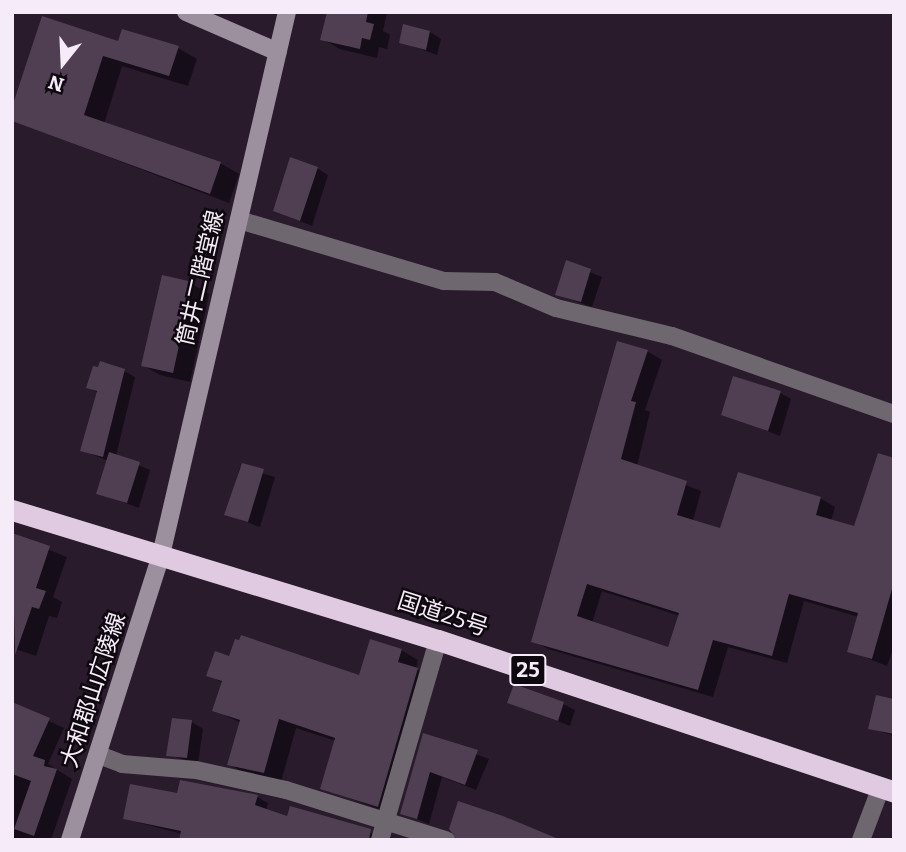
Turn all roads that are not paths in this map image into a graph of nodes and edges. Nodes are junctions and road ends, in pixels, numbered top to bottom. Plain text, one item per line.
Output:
1 (186, 12) edge
2 (286, 12) edge
3 (278, 52) junction
4 (239, 220) junction
5 (894, 414) edge
6 (12, 510) edge
7 (161, 555) junction
8 (438, 640) junction
9 (99, 755) junction
10 (887, 790) edge
11 (386, 820) junction
12 (70, 840) edge
13 (380, 840) edge
14 (446, 840) edge
15 (861, 840) edge

1 - 3 main road
2 - 3 main road, 筒井二階堂線
3 - 4 main road, 筒井二階堂線
4 - 5 street
4 - 7 main road, 筒井二階堂線
6 - 7 highway, 国道25号 / 25
7 - 8 highway, 国道25号 / 25
7 - 9 main road, 大和郡山広陵線
8 - 10 highway, 国道25号 / 25
8 - 11 street
9 - 11 street
9 - 12 main road, 大和郡山広陵線
10 - 15 street
11 - 13 street
11 - 14 street

